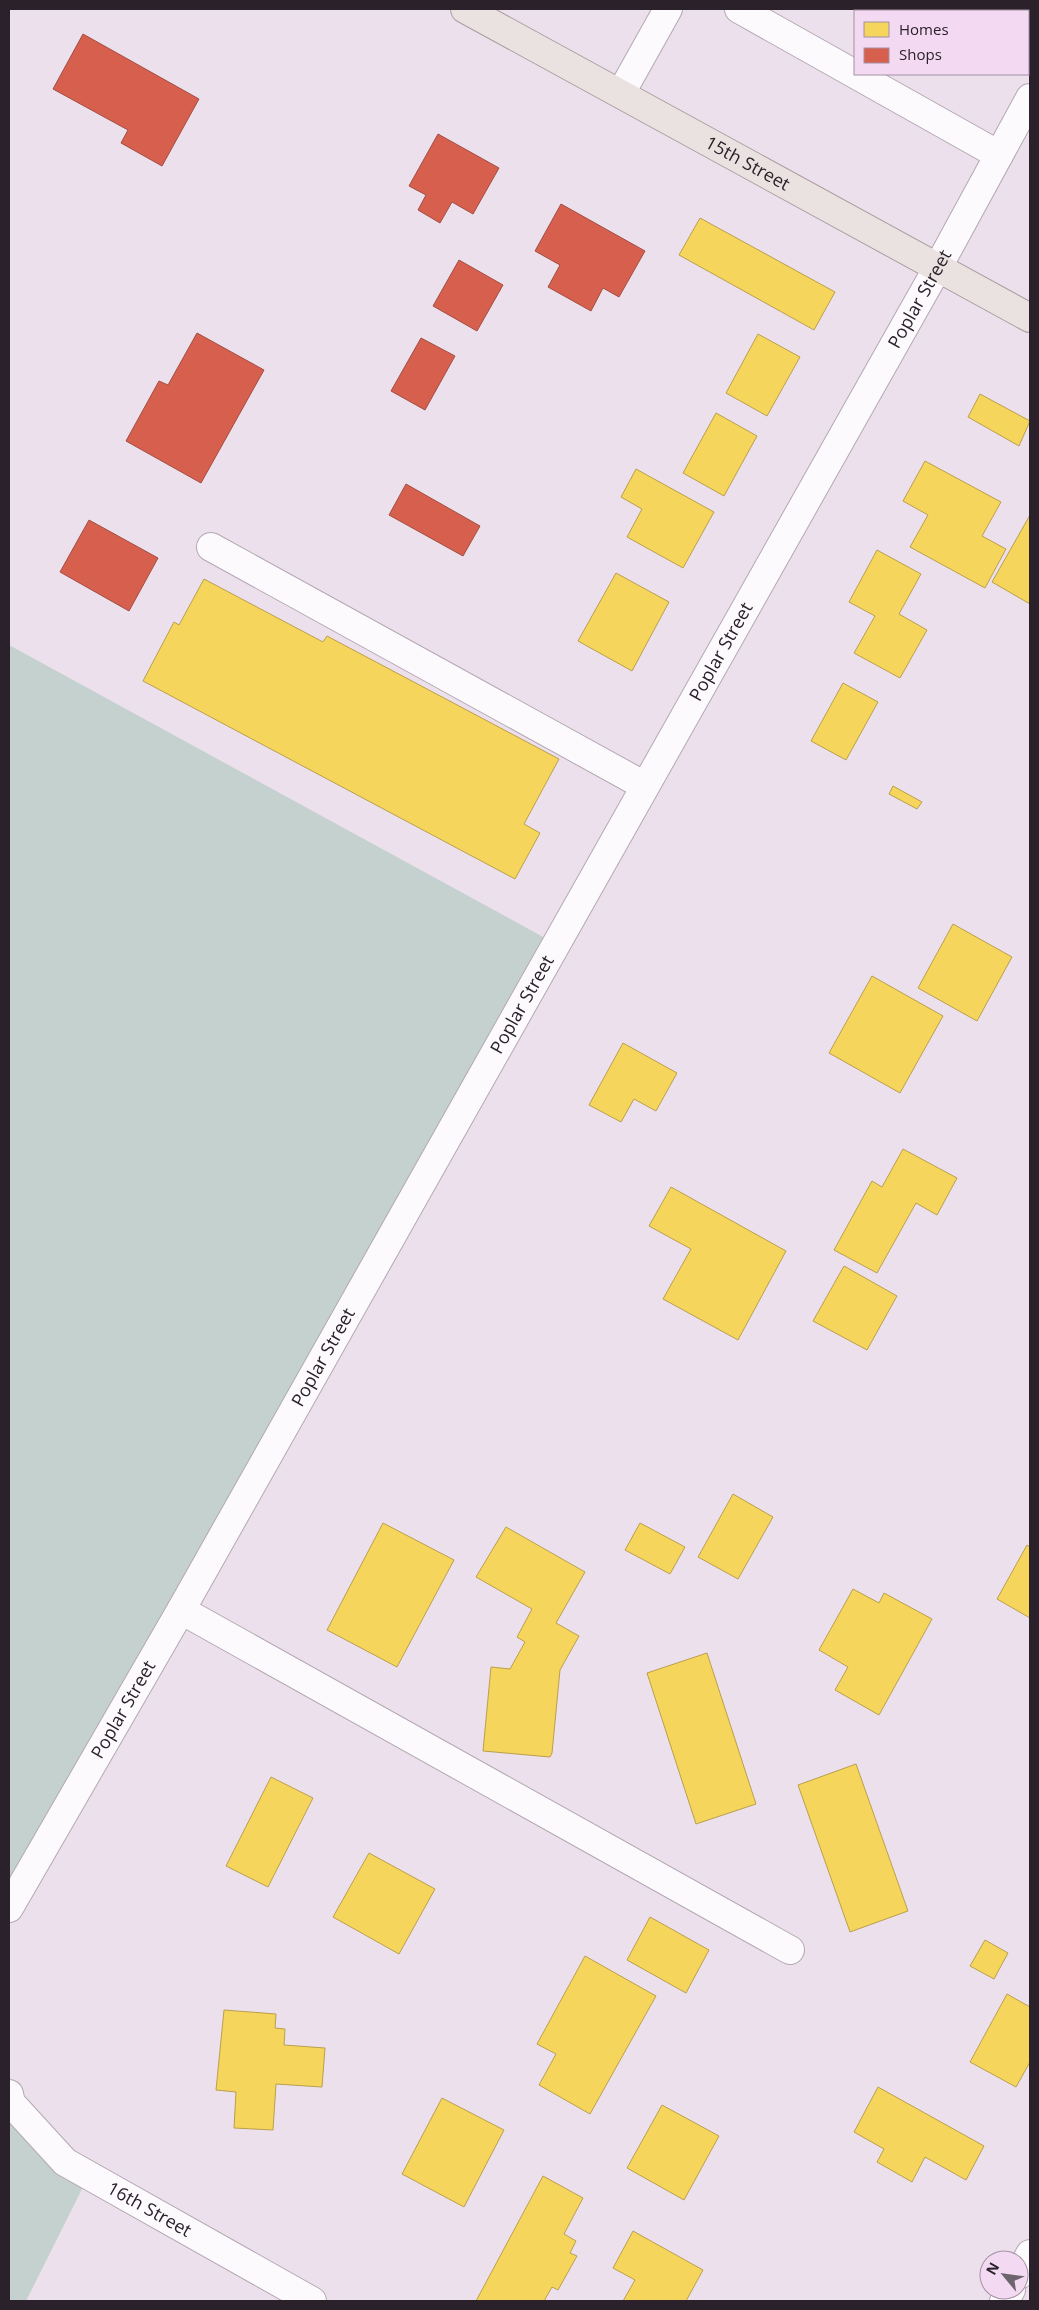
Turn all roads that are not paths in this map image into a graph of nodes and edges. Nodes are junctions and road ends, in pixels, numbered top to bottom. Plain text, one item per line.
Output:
1 (465, 9) edge
2 (668, 9) edge
3 (739, 9) edge
4 (854, 74) edge
5 (857, 75) edge
6 (621, 93) junction
7 (1030, 98) edge
8 (999, 155) junction
9 (938, 267) junction
10 (1030, 318) edge
11 (211, 547) dead end
12 (645, 786) junction
13 (180, 1610) junction
14 (9, 1908) edge
15 (790, 1950) dead end
16 (9, 2094) edge
17 (312, 2301) edge

1 - 6 main road, 15th Street
2 - 6 street
3 - 4 street
5 - 8 street
6 - 9 main road, 15th Street
7 - 8 street, Poplar Street
8 - 9 street, Poplar Street
9 - 10 main road, 15th Street
9 - 12 street, Poplar Street
11 - 12 street
12 - 13 street, Poplar Street
13 - 14 street, Poplar Street
13 - 15 street
16 - 17 street, 16th Street

